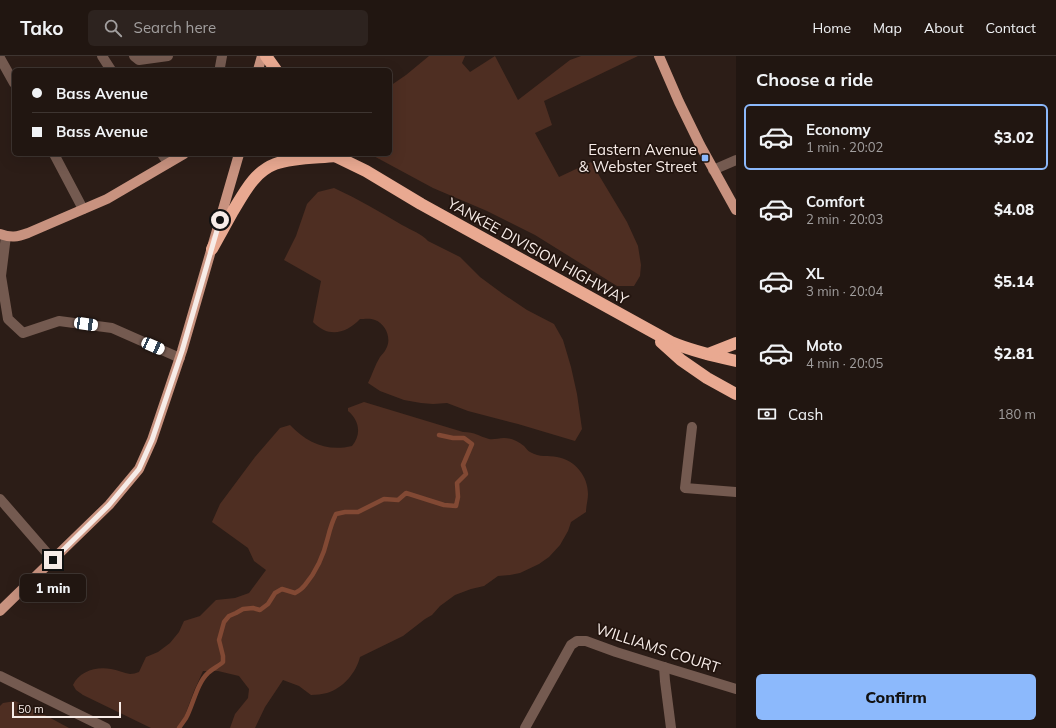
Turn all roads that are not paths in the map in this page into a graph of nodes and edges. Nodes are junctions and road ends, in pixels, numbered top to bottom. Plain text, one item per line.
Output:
1 (102, 56) edge
2 (134, 56) edge
3 (168, 56) edge
4 (222, 56) edge
5 (262, 56) edge
6 (266, 56) edge
7 (659, 56) edge
8 (0, 58) edge
9 (220, 67) dead end
10 (110, 68) edge
11 (259, 68) edge
12 (275, 68) edge
13 (12, 79) edge
14 (55, 156) edge
15 (163, 156) edge
16 (180, 156) edge
17 (238, 156) edge
18 (327, 156) edge
19 (340, 156) edge
20 (736, 160) edge
21 (168, 163) junction
22 (713, 170) junction
23 (83, 209) junction
24 (736, 210) edge
25 (3, 235) edge
26 (212, 249) junction
27 (649, 330) junction
28 (736, 343) edge
29 (707, 354) junction
30 (180, 358) junction
31 (736, 361) edge
32 (736, 394) edge
33 (692, 427) dead end
34 (736, 492) edge
35 (0, 499) edge
36 (53, 560) junction
37 (0, 611) edge
38 (664, 667) junction
39 (0, 676) edge
40 (736, 689) edge
41 (106, 728) edge
42 (525, 728) edge
43 (671, 728) edge

1 - 10 street
2 - 3 street
4 - 9 street
5 - 11 main road
6 - 12 highway
7 - 22 main road
8 - 13 street
14 - 23 street
15 - 21 street
16 - 21 main road
17 - 26 main road
18 - 26 highway
19 - 27 highway, YANKEE DIVISION HIGHWAY
20 - 22 street
21 - 23 main road
22 - 24 main road
23 - 25 main road
25 - 30 street
26 - 30 main road
27 - 29 highway, YANKEE DIVISION HIGHWAY
27 - 32 highway
28 - 29 highway
29 - 31 highway, YANKEE DIVISION HIGHWAY
30 - 36 main road
33 - 34 street
35 - 36 street
36 - 37 main road
38 - 40 street, WILLIAMS COURT
38 - 42 street, WILLIAMS COURT
38 - 43 street
39 - 41 street

